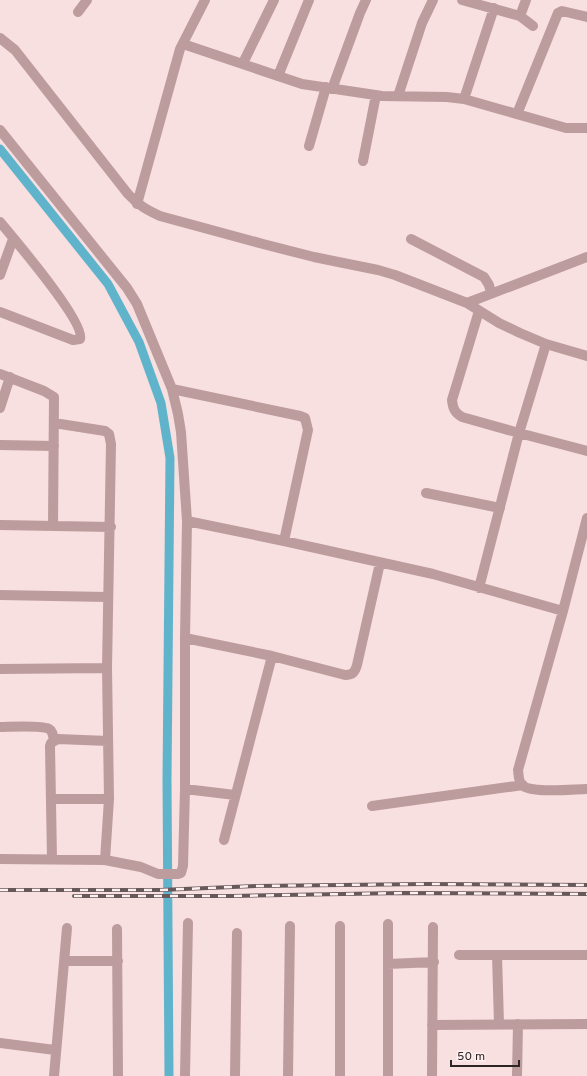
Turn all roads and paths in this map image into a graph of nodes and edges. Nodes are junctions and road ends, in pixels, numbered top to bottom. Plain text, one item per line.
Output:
1 (87, 0) edge
2 (205, 0) edge
3 (274, 0) edge
4 (309, 0) edge
5 (366, 0) edge
6 (433, 0) edge
7 (462, 0) edge
8 (526, 0) edge
9 (494, 8) junction
10 (78, 12) dead end
11 (520, 16) junction
12 (587, 17) edge
13 (533, 26) dead end
14 (0, 38) edge
15 (183, 44) junction
16 (243, 63) junction
17 (278, 76) junction
18 (329, 88) junction
19 (376, 95) junction
20 (398, 96) junction
21 (464, 99) junction
22 (518, 114) junction
23 (587, 128) edge
24 (0, 130) edge
25 (309, 146) dead end
26 (363, 161) dead end
27 (138, 204) junction
28 (0, 222) edge
29 (14, 239) junction
30 (411, 239) dead end
31 (587, 257) edge
32 (3, 260) edge
33 (0, 275) edge
34 (491, 294) junction
35 (468, 303) junction
36 (479, 311) junction
37 (0, 312) edge
38 (546, 344) junction
39 (587, 356) edge
40 (0, 374) edge
41 (10, 377) junction
42 (172, 389) junction
43 (0, 408) edge
44 (54, 423) junction
45 (519, 433) junction
46 (0, 445) edge
47 (54, 446) junction
48 (587, 451) edge
49 (426, 493) dead end
50 (500, 508) junction
51 (587, 518) edge
52 (187, 521) junction
53 (0, 525) edge
54 (53, 526) junction
55 (110, 527) junction
56 (284, 541) junction
57 (380, 563) junction
58 (479, 588) junction
59 (0, 595) edge
60 (107, 596) junction
61 (563, 611) junction
62 (185, 638) junction
63 (272, 656) junction
64 (107, 668) junction
65 (0, 669) edge
66 (0, 727) edge
67 (54, 741) junction
68 (108, 741) junction
69 (522, 785) junction
70 (185, 789) junction
71 (587, 789) edge
72 (235, 795) junction
73 (51, 799) junction
74 (109, 799) junction
75 (372, 806) dead end
76 (224, 840) dead end
77 (0, 859) edge
78 (52, 859) junction
79 (105, 860) junction
80 (188, 923) dead end
81 (388, 924) dead end
82 (290, 926) dead end
83 (340, 926) dead end
84 (433, 927) dead end
85 (67, 928) dead end
86 (118, 929) dead end
87 (237, 933) dead end
88 (459, 955) dead end
89 (497, 955) junction
90 (587, 955) edge
91 (64, 961) junction
92 (118, 961) junction
93 (434, 962) junction
94 (388, 964) junction
95 (499, 1024) junction
96 (518, 1024) junction
97 (587, 1024) edge
98 (432, 1025) junction
99 (0, 1043) edge
100 (55, 1050) junction
101 (54, 1076) edge
102 (118, 1076) edge
103 (185, 1076) edge
104 (235, 1076) edge
105 (288, 1076) edge
106 (340, 1076) edge
107 (388, 1076) edge
108 (432, 1076) edge
109 (517, 1076) edge

1 - 10 street
2 - 15 street
3 - 16 street
4 - 17 street
5 - 18 street
6 - 20 street
7 - 9 street
8 - 11 street
9 - 11 street
9 - 21 street
11 - 13 street
12 - 22 street
14 - 27 street
15 - 16 street
15 - 27 street
16 - 17 street
17 - 18 street
18 - 19 street
18 - 25 street
19 - 20 street
19 - 26 street
20 - 21 street
21 - 22 street
22 - 23 street
24 - 42 street
27 - 35 street
28 - 29 street
29 - 32 street
29 - 37 street
30 - 34 street
31 - 34 street
32 - 33 street
34 - 35 street
35 - 36 street
36 - 38 street
36 - 45 street
38 - 39 street
38 - 45 street
40 - 41 street
41 - 43 street
41 - 44 street
42 - 52 street
42 - 56 street
44 - 47 street
44 - 55 street
45 - 48 street
45 - 50 street
46 - 47 street
47 - 54 street
49 - 50 street
50 - 58 street
51 - 61 street
52 - 56 street
52 - 62 street
53 - 54 street
54 - 55 street
55 - 60 street
56 - 57 street
57 - 58 street
57 - 63 street
58 - 61 street
59 - 60 street
60 - 64 street
61 - 69 street
62 - 63 street
62 - 70 street
63 - 72 street
64 - 65 street
64 - 68 street
66 - 67 street
67 - 68 street
67 - 73 street
68 - 74 street
69 - 71 street
69 - 75 street
70 - 72 street
70 - 79 street
72 - 76 street
73 - 74 street
73 - 78 street
74 - 79 street
77 - 78 street
78 - 79 street
80 - 103 street
81 - 94 street
82 - 105 street
83 - 106 street
84 - 93 street
85 - 91 street
86 - 92 street
87 - 104 street
88 - 89 street
89 - 90 street
89 - 95 street
91 - 92 street
91 - 100 street
92 - 102 street
93 - 94 street
93 - 98 street
94 - 107 street
95 - 96 street
95 - 98 street
96 - 97 street
96 - 109 street
98 - 108 street
99 - 100 street
100 - 101 street

